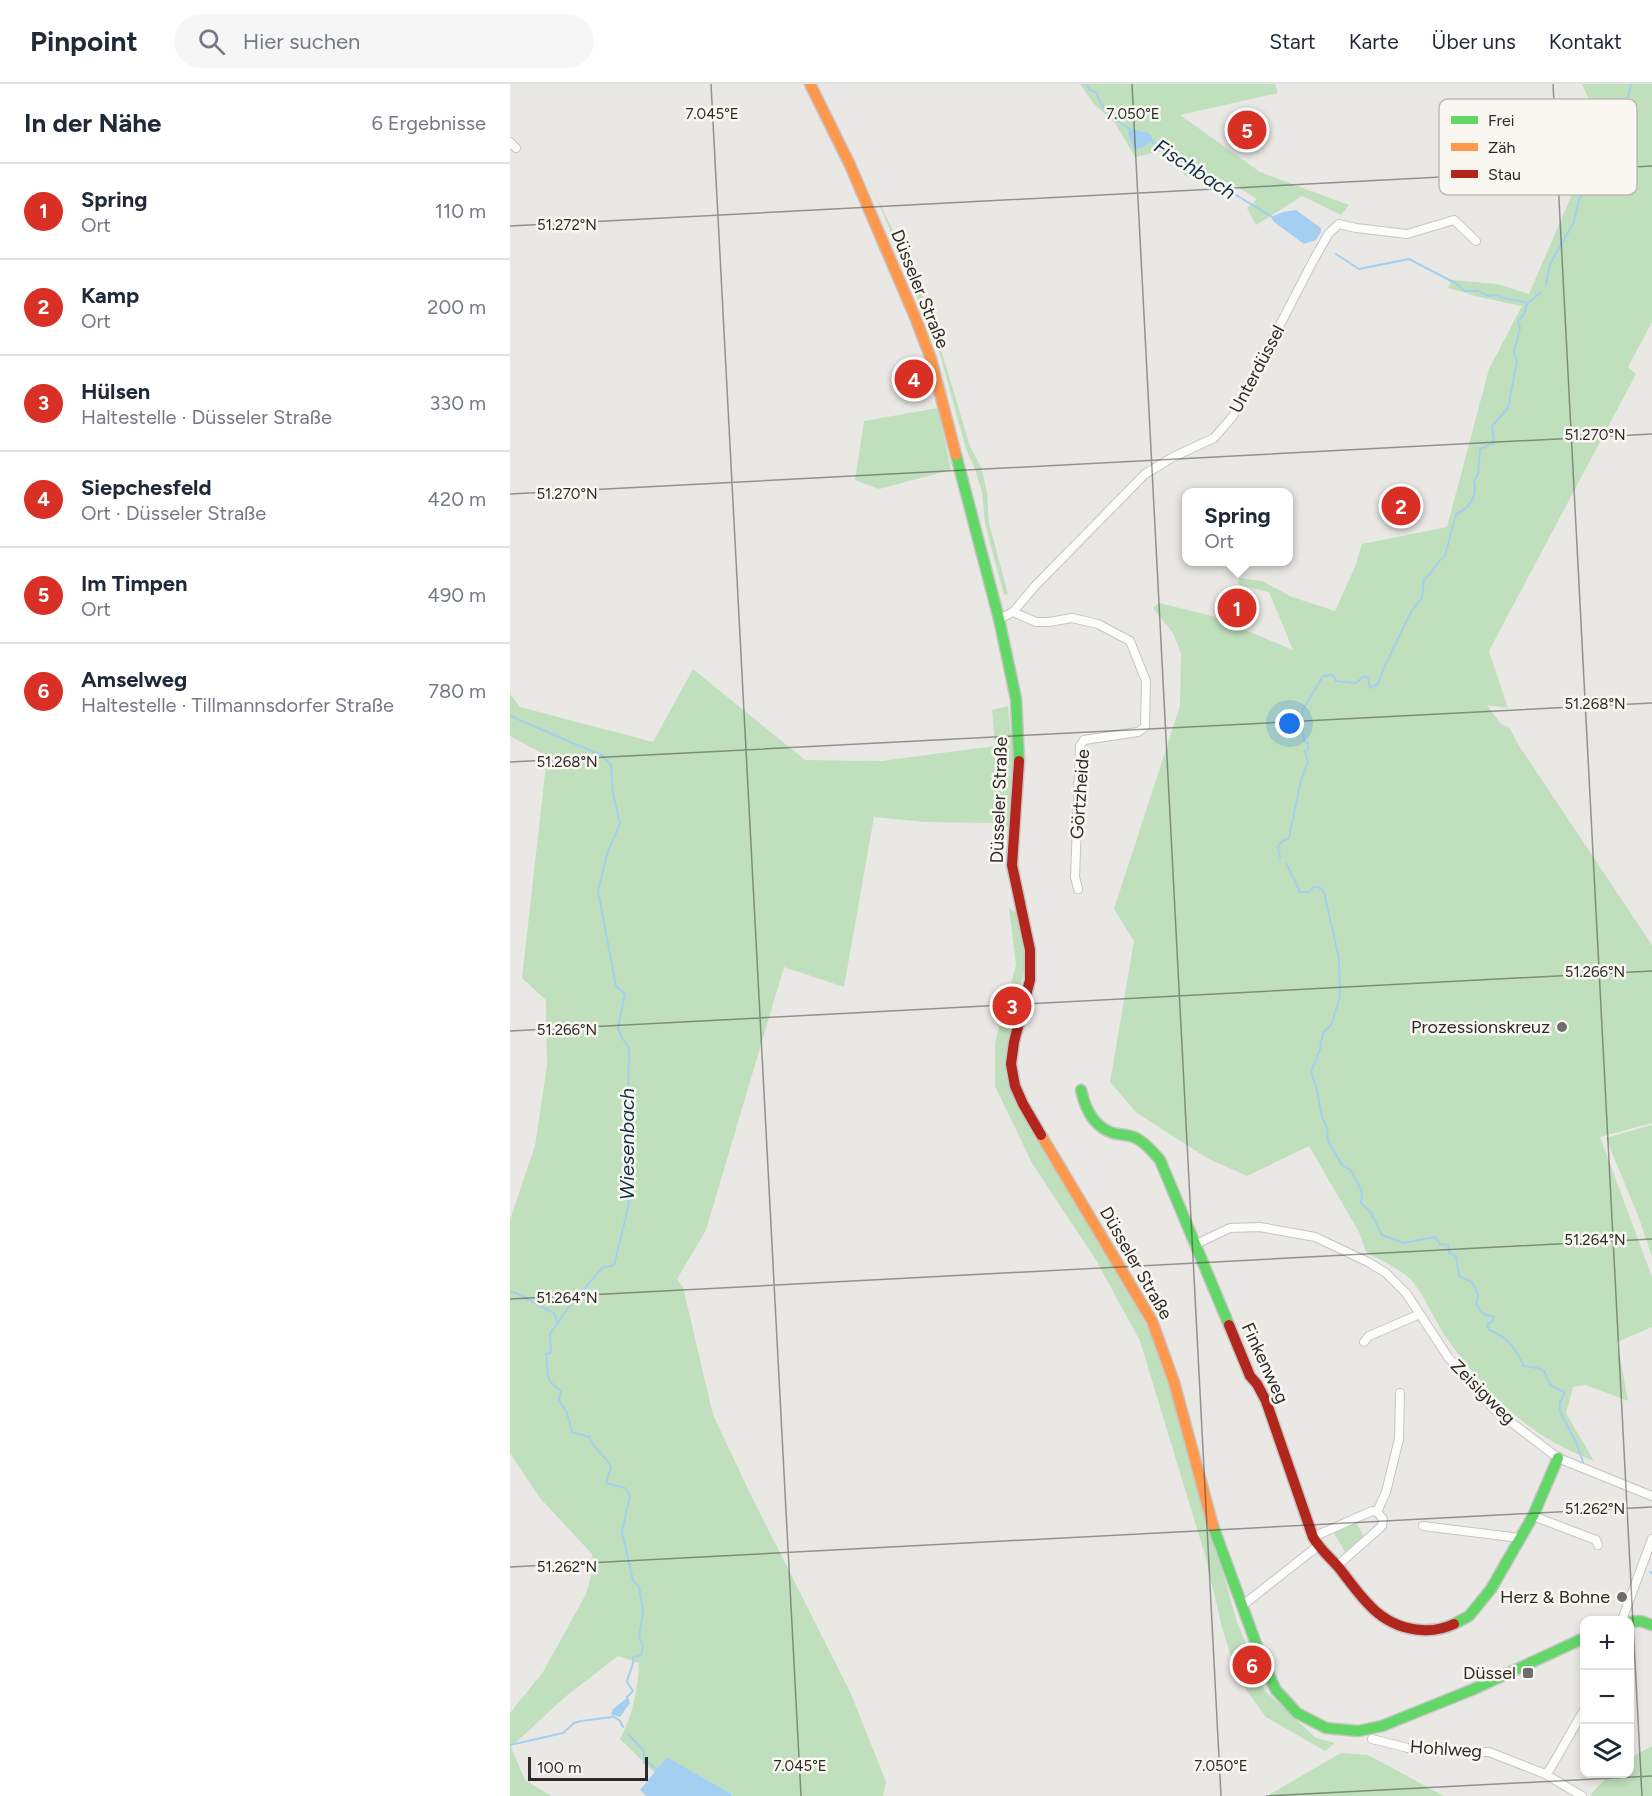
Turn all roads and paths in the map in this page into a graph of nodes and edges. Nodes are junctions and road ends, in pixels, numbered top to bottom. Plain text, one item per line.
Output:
1 (810, 84) edge
2 (510, 141) edge
3 (516, 148) dead end
4 (1476, 241) dead end
5 (1013, 612) junction
6 (999, 619) junction
7 (1078, 889) dead end
8 (1081, 1090) dead end
9 (1194, 1245) junction
10 (1420, 1314) junction
11 (1364, 1342) dead end
12 (1401, 1393) dead end
13 (1558, 1458) junction
14 (1652, 1496) edge
15 (1377, 1512) junction
16 (1533, 1516) junction
17 (1423, 1526) dead end
18 (1520, 1538) junction
19 (1652, 1539) edge
20 (1315, 1541) junction
21 (1598, 1545) dead end
22 (1337, 1566) junction
23 (1243, 1605) junction
24 (1623, 1616) edge
25 (1634, 1622) edge
26 (1652, 1625) edge
27 (1580, 1640) edge
28 (1580, 1717) edge
29 (1372, 1739) dead end
30 (1545, 1774) junction
31 (1582, 1796) edge

1 - 6 main road, Düsseler Straße
2 - 3 street
4 - 5 street, Unterdüssel
5 - 6 street
5 - 7 street, Görtzheide
6 - 23 main road, Düsseler Straße
8 - 9 main road, Finkenweg
9 - 10 street, Zeisigweg
9 - 20 main road, Finkenweg
10 - 11 street
10 - 13 street, Zeisigweg
12 - 15 street
13 - 14 street, Zeisigweg
13 - 16 main road, Finkenweg
15 - 20 street
15 - 22 street
16 - 18 main road, Finkenweg
16 - 21 street
17 - 18 street
18 - 22 main road, Finkenweg
19 - 24 street
20 - 22 main road, Finkenweg
20 - 23 street
23 - 27 main road, Düsseler Straße
25 - 26 main road
28 - 30 street
29 - 30 street, Hohlweg
30 - 31 street, Hohlweg

